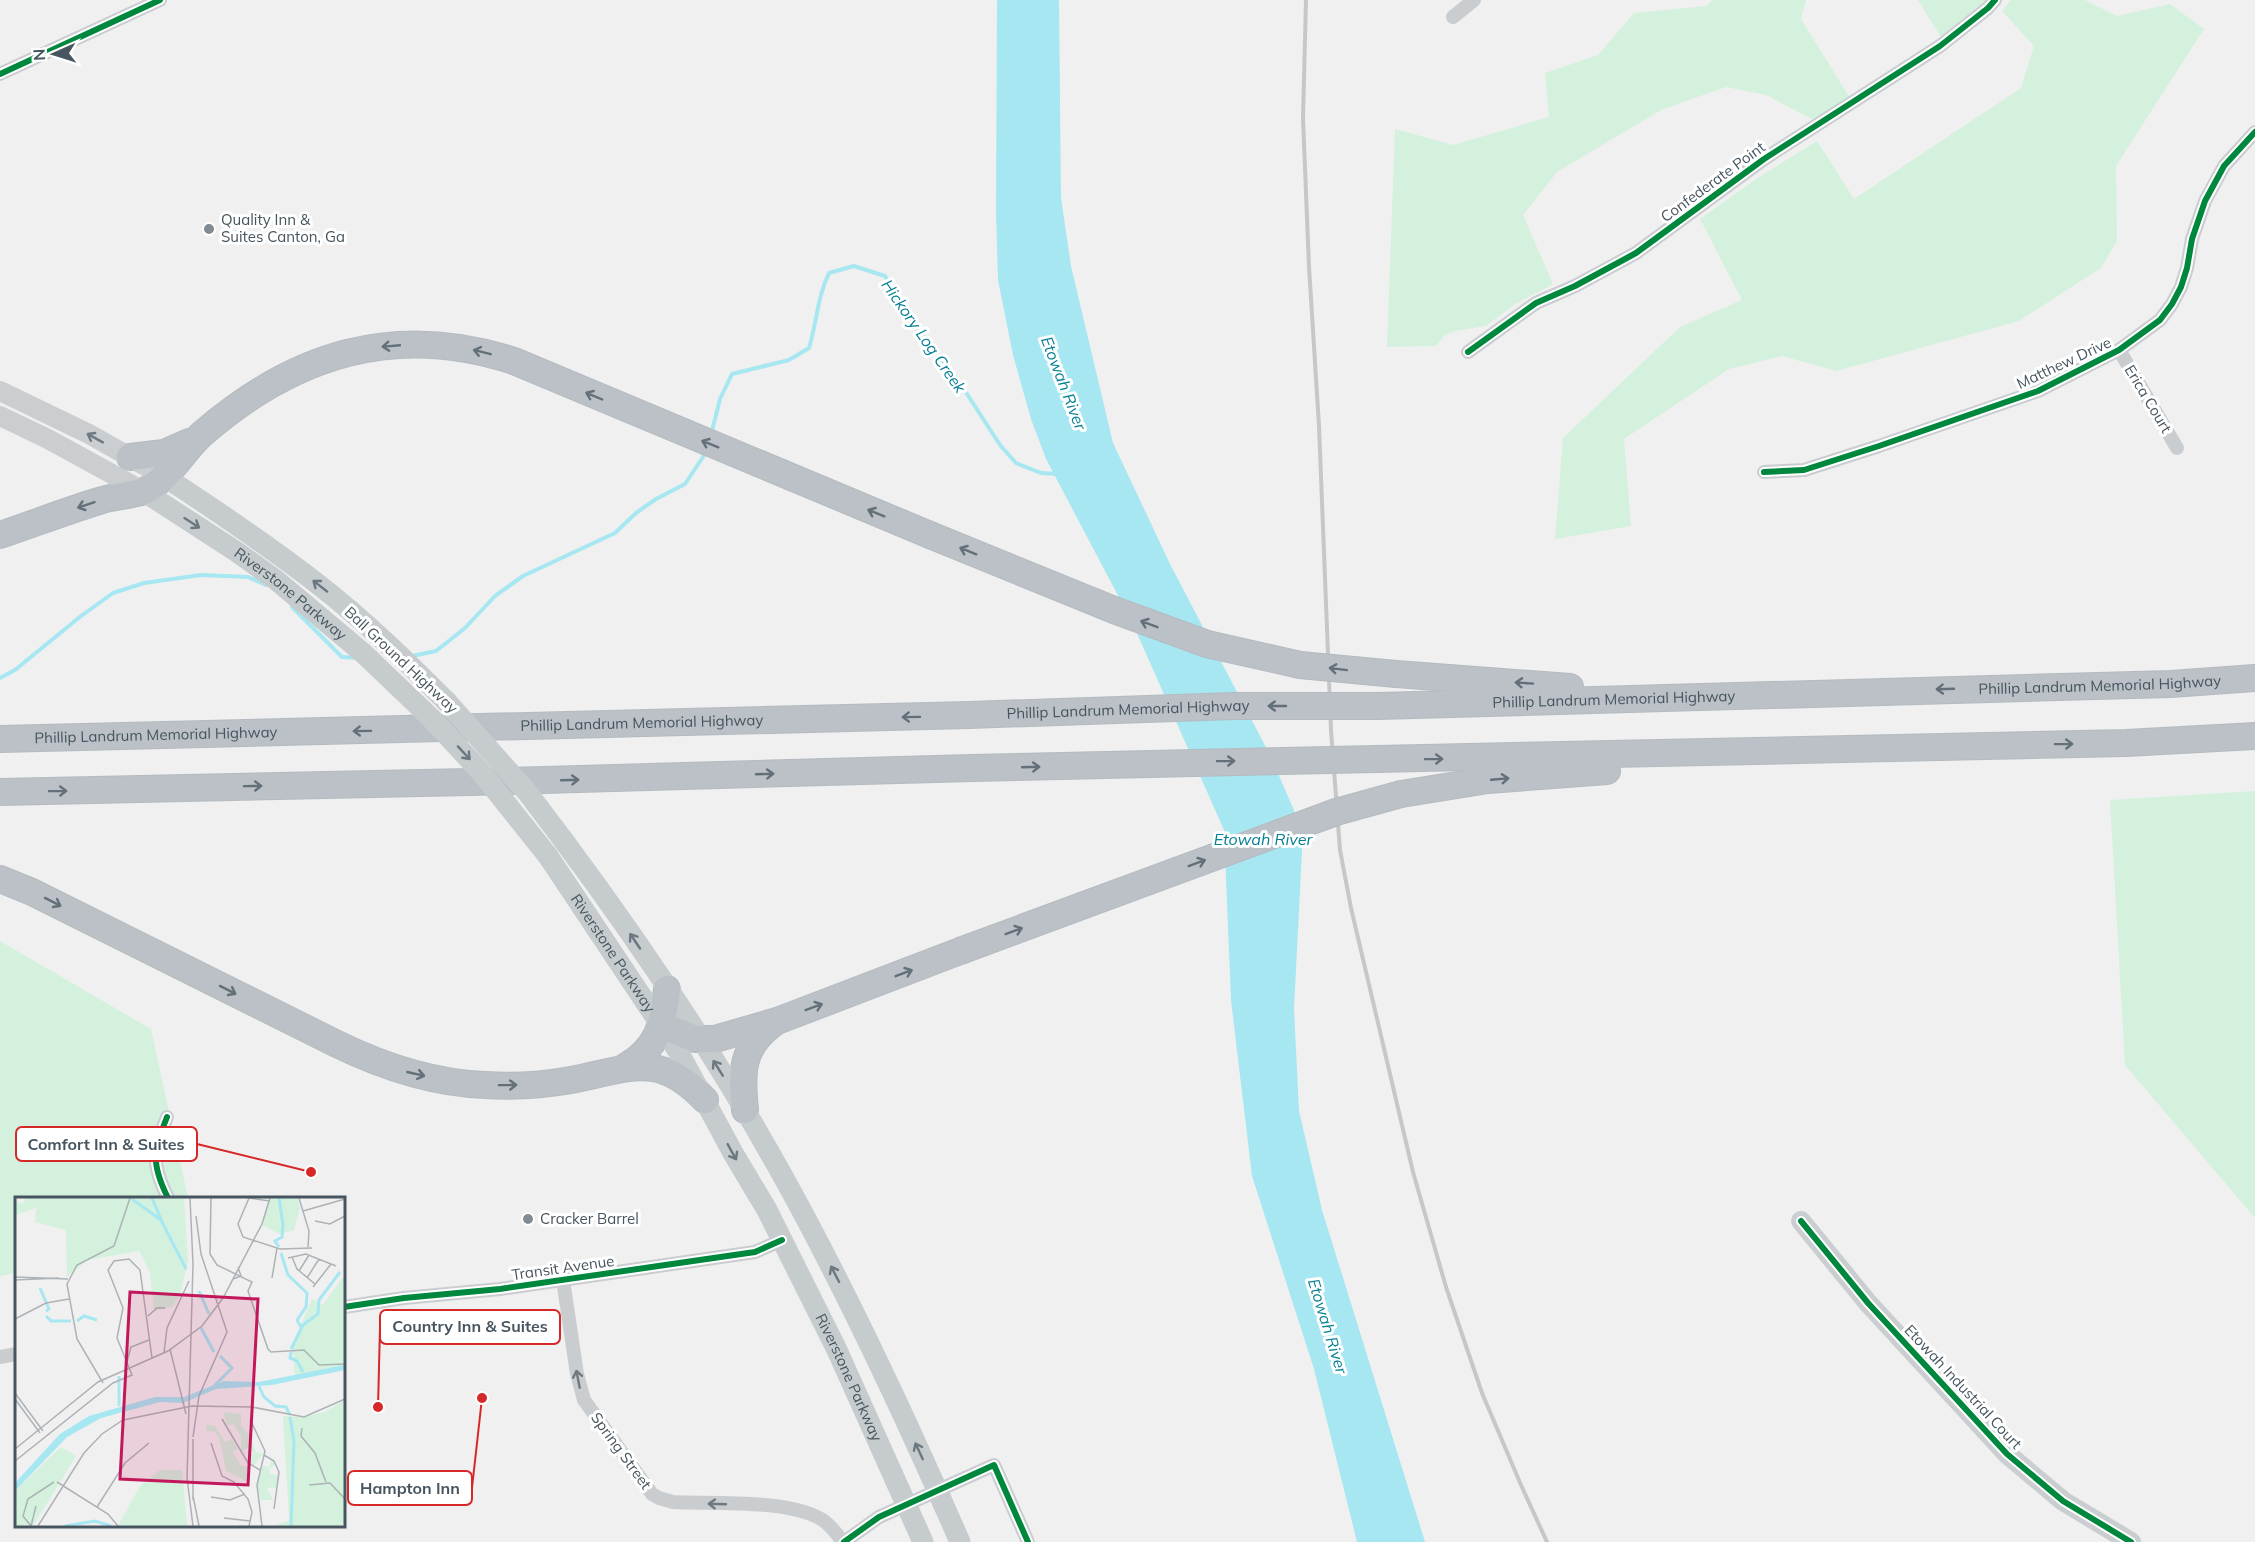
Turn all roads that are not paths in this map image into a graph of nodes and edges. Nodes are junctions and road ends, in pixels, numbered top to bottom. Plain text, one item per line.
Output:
1 (160, 0) edge
2 (1474, 0) edge
3 (1995, 0) edge
4 (1453, 17) dead end
5 (0, 74) edge
6 (2255, 132) edge
7 (2119, 350) junction
8 (1468, 352) dead end
9 (0, 391) edge
10 (0, 416) edge
11 (200, 436) junction
12 (2177, 448) dead end
13 (130, 457) junction
14 (1764, 472) dead end
15 (165, 477) junction
16 (143, 491) junction
17 (0, 535) edge
18 (2255, 678) edge
19 (1708, 696) junction
20 (2255, 736) edge
21 (0, 739) edge
22 (2005, 746) junction
23 (0, 792) edge
24 (0, 879) edge
25 (667, 989) junction
26 (777, 1021) junction
27 (661, 1024) junction
28 (702, 1041) junction
29 (625, 1067) junction
30 (705, 1100) junction
31 (745, 1110) junction
32 (167, 1118) dead end
33 (168, 1197) edge
34 (1801, 1221) dead end
35 (782, 1240) junction
36 (563, 1280) junction
37 (345, 1307) edge
38 (15, 1354) edge
39 (0, 1357) edge
40 (938, 1491) junction
41 (906, 1505) junction
42 (844, 1542) edge
43 (922, 1542) edge
44 (960, 1542) edge
45 (1028, 1542) edge
46 (2131, 1542) edge

1 - 5 street
2 - 4 street
3 - 8 street, Confederate Point
6 - 7 street, Matthew Drive
7 - 12 street, Erica Court
7 - 14 street, Matthew Drive
13 -> 9 street, Ball Ground Highway
10 - 16 street
11 - 13 highway
11 - 15 highway
19 -> 11 highway, bridge
13 - 15 street, Ball Ground Highway
15 - 16 highway
25 -> 15 main road, Ball Ground Highway, bridge
16 -> 17 highway
16 -> 27 main road, Riverstone Parkway, bridge
18 -> 19 highway, Phillip Landrum Memorial Highway
19 -> 21 highway, Phillip Landrum Memorial Highway, bridge
22 -> 20 highway
23 -> 22 highway, bridge
26 -> 22 highway, bridge
24 -> 29 highway
25 - 27 highway
25 - 28 main road, Ball Ground Highway
26 - 28 highway
26 - 31 highway
27 - 28 highway
27 - 29 highway
27 - 30 main road, Riverstone Parkway
31 -> 28 main road
29 - 30 highway
30 -> 35 main road, Riverstone Parkway
40 -> 31 main road
32 - 33 street
34 - 46 street, Etowah Industrial Court
35 - 36 street, Transit Avenue
35 - 41 main road, Riverstone Parkway
36 - 37 street, Transit Avenue
42 -> 36 street, Spring Street
38 - 39 street
40 - 41 street
40 - 44 main road
40 - 45 street
41 - 42 street
41 - 43 main road, Riverstone Parkway

